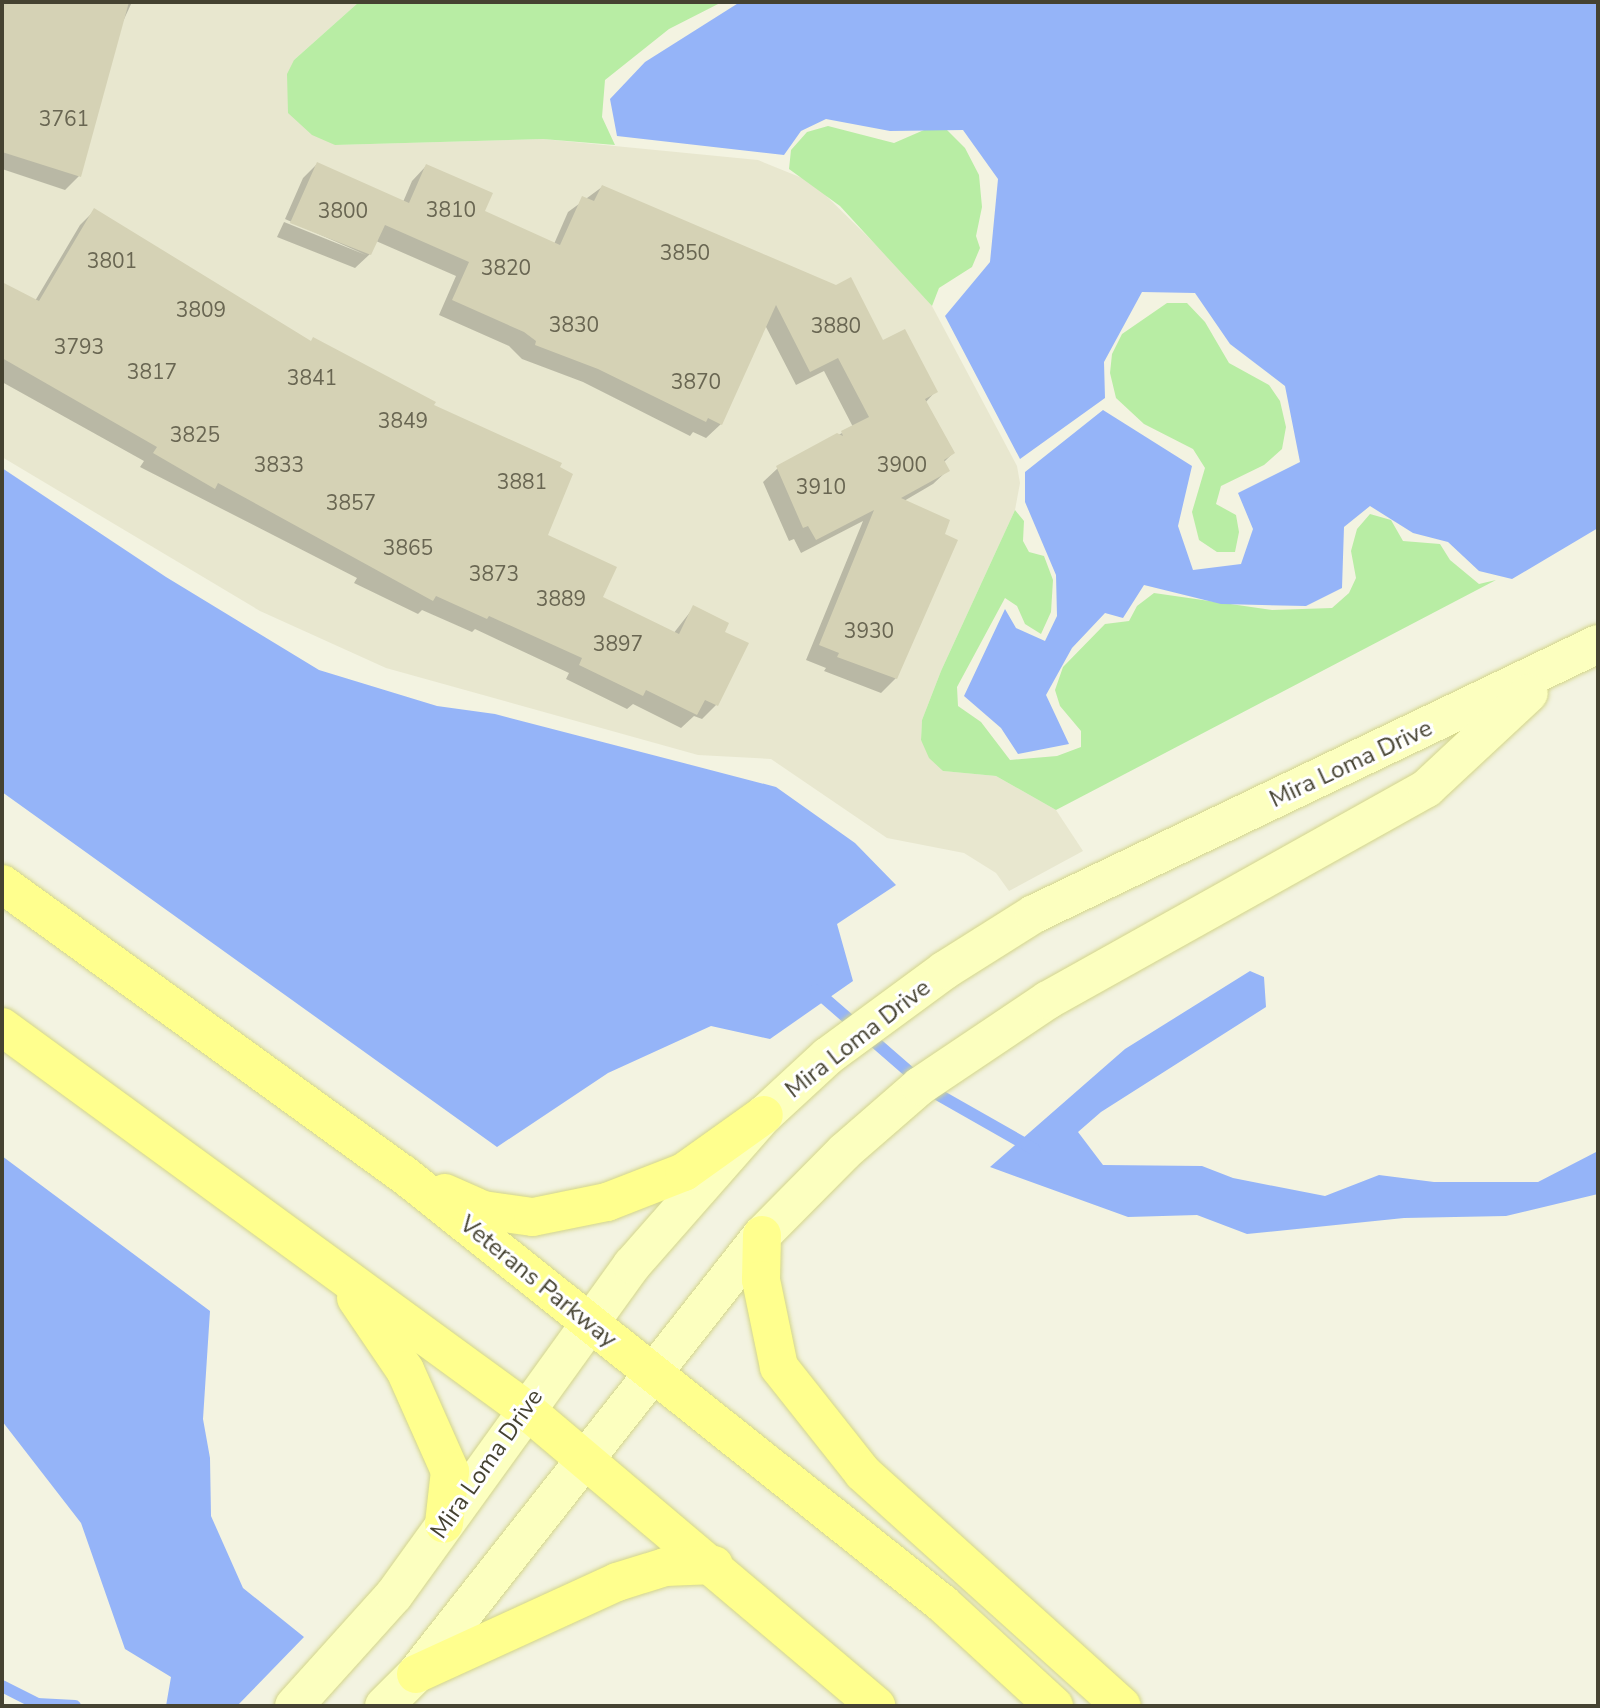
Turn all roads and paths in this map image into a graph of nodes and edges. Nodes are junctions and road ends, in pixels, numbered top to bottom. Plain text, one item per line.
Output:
1 (1598, 644) edge
2 (1556, 668) junction
3 (2, 884) edge
4 (2, 1027) edge
5 (764, 1115) junction
6 (403, 1174) junction
7 (762, 1235) junction
8 (341, 1276) junction
9 (589, 1322) junction
10 (655, 1376) junction
11 (525, 1409) junction
12 (587, 1460) junction
13 (444, 1524) junction
14 (714, 1565) junction
15 (416, 1674) junction
16 (294, 1706) edge
17 (384, 1706) edge
18 (876, 1706) edge
19 (1054, 1706) edge
20 (1122, 1706) edge

1 - 2 main road, Mira Loma Drive
2 - 5 main road, Mira Loma Drive
2 - 7 main road, Mira Loma Drive
3 - 6 main road, Veterans Parkway
4 - 8 main road
5 - 6 main road
5 - 9 main road, Mira Loma Drive
6 - 9 main road, Veterans Parkway
7 - 10 main road, Mira Loma Drive
7 - 20 main road
8 - 11 main road
8 - 13 main road
9 - 10 main road, Veterans Parkway
9 - 11 main road, Mira Loma Drive
10 - 12 main road, Mira Loma Drive
10 - 19 main road, Veterans Parkway
11 - 12 main road
11 - 13 main road, Mira Loma Drive
12 - 14 main road
12 - 15 main road, Mira Loma Drive
13 - 16 main road, Mira Loma Drive
14 - 15 main road
14 - 18 main road
15 - 17 main road, Mira Loma Drive

